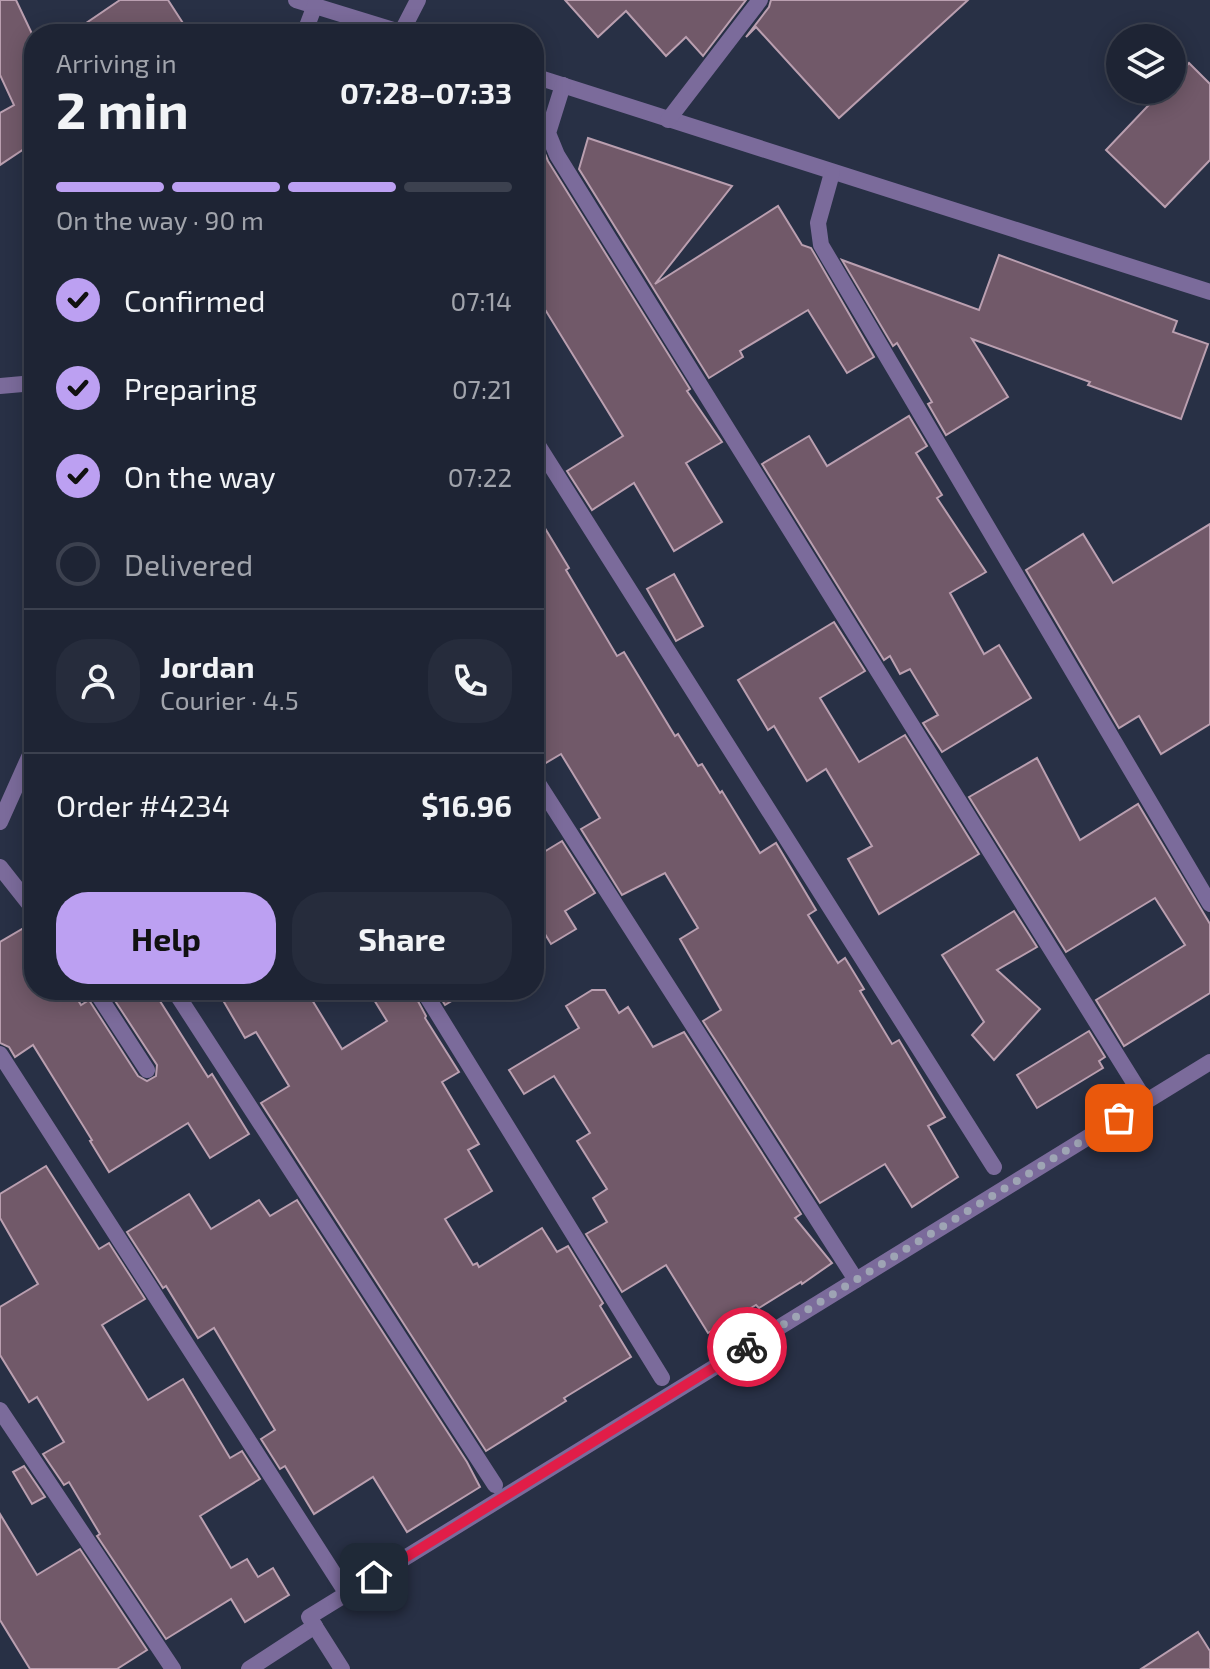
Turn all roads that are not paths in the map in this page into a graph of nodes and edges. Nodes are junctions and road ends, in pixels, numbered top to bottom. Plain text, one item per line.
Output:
1 (296, 0) edge
2 (418, 0) edge
3 (760, 0) edge
4 (315, 5) junction
5 (308, 24) edge
6 (375, 24) edge
7 (408, 24) edge
8 (544, 79) edge
9 (563, 85) junction
10 (668, 120) junction
11 (832, 173) junction
12 (1210, 292) edge
13 (24, 384) edge
14 (0, 386) edge
15 (544, 455) edge
16 (24, 780) edge
17 (544, 793) edge
18 (0, 822) edge
19 (0, 867) edge
20 (24, 897) edge
21 (1210, 904) edge
22 (102, 1000) edge
23 (180, 1000) edge
24 (429, 1000) edge
25 (0, 1054) edge
26 (1210, 1062) edge
27 (147, 1070) dead end
28 (1146, 1102) junction
29 (994, 1167) dead end
30 (856, 1280) junction
31 (662, 1378) dead end
32 (0, 1410) edge
33 (495, 1485) dead end
34 (347, 1594) junction
35 (315, 1626) junction
36 (173, 1669) edge
37 (249, 1669) edge
38 (342, 1669) edge

1 - 4 street
2 - 7 street
3 - 10 street
4 - 5 street
4 - 6 street
8 - 9 street
9 - 10 street
9 - 28 street
10 - 11 street
11 - 12 street
11 - 21 street
13 - 14 street
15 - 29 street
16 - 18 street
17 - 30 street
19 - 20 street
22 - 27 street
23 - 33 street
24 - 31 street
25 - 34 street
26 - 28 street
28 - 30 street
30 - 34 street
32 - 36 street
34 - 35 street
35 - 37 street
35 - 38 street

